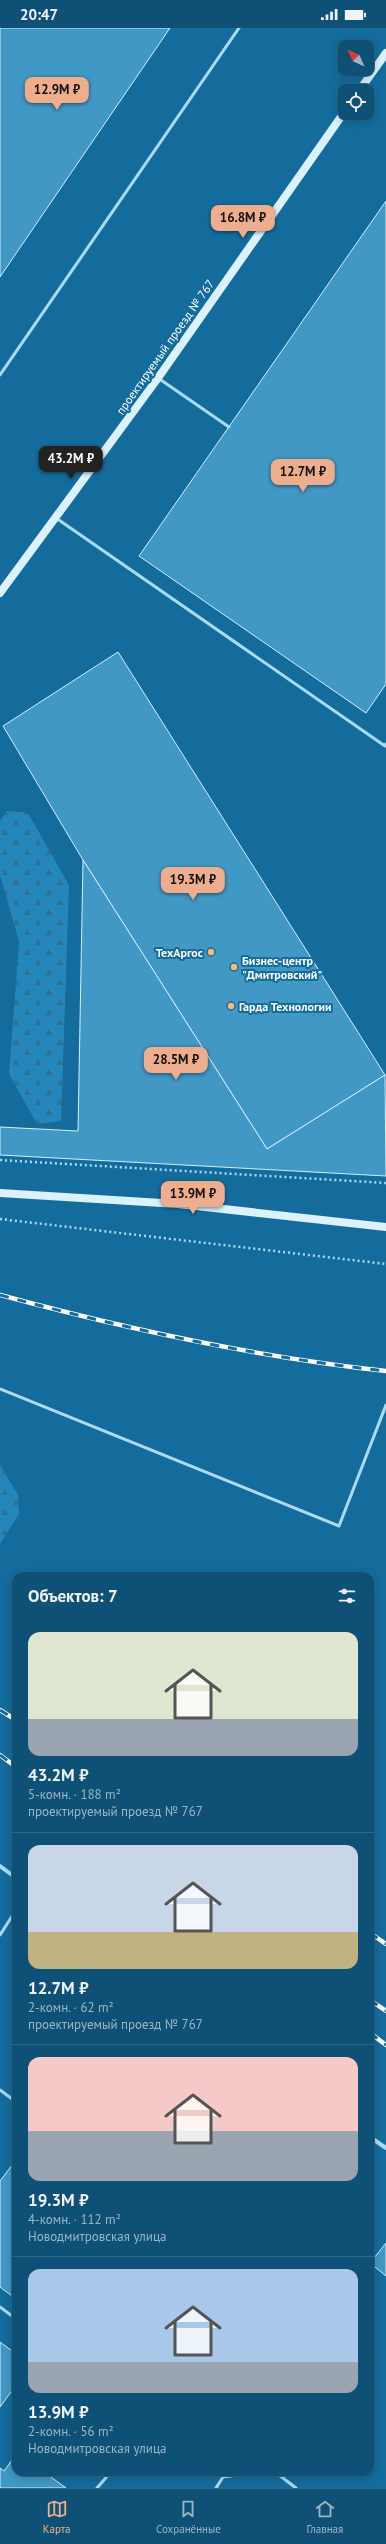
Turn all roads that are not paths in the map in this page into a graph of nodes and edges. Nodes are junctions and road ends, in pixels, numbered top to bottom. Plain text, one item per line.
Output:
1 (239, 28) edge
2 (386, 53) edge
3 (364, 84) edge
4 (339, 120) edge
5 (0, 375) edge
6 (158, 378) junction
7 (229, 427) dead end
8 (56, 518) junction
9 (0, 593) edge
10 (386, 744) edge
11 (0, 1193) edge
12 (386, 1227) edge
13 (0, 1389) edge
14 (386, 1405) edge
15 (0, 1866) edge
16 (12, 1875) edge
17 (12, 1916) edge
18 (0, 1935) edge
19 (0, 2090) edge
20 (12, 2099) edge
21 (374, 2140) edge
22 (386, 2148) edge
23 (0, 2307) edge
24 (12, 2316) edge
25 (107, 2476) edge
26 (231, 2476) edge
27 (280, 2476) edge
28 (97, 2488) edge
29 (216, 2488) edge
30 (296, 2488) edge

1 - 5 lane
2 - 3 street
4 - 6 street, проектируемый проезд № 767
6 - 7 lane
6 - 8 street, проектируемый проезд № 767
8 - 9 street, проектируемый проезд № 767
8 - 10 lane
11 - 12 street
13 - 14 lane
15 - 16 street
17 - 18 lane
19 - 20 lane
21 - 22 street
23 - 24 lane
25 - 28 lane
26 - 29 lane
27 - 30 lane

